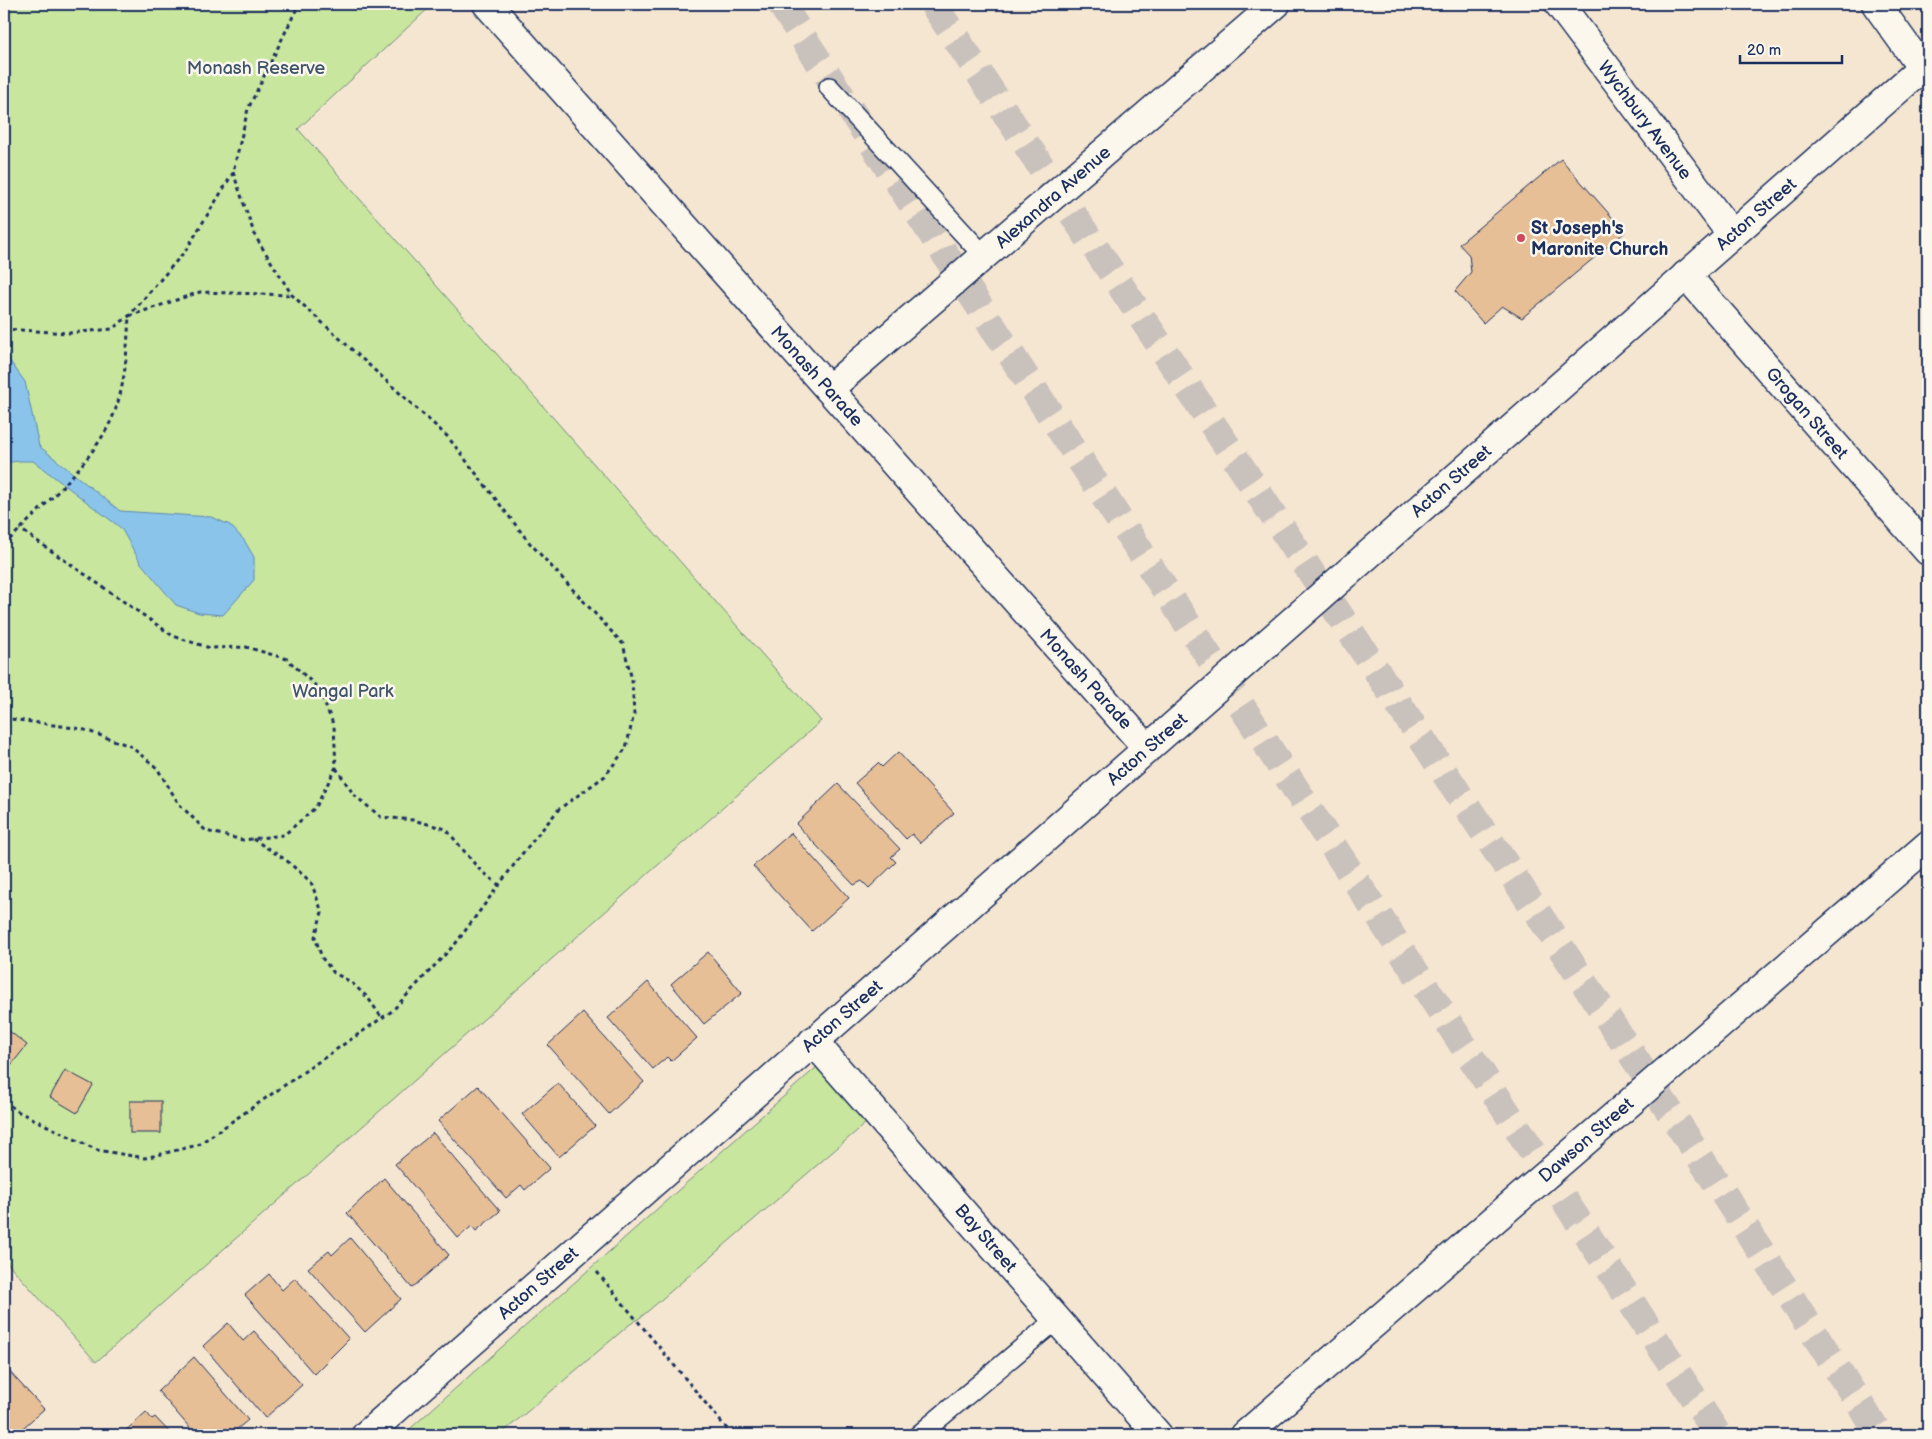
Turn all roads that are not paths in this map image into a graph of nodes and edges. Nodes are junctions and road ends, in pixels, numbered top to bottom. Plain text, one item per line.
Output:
1 (487, 4) edge
2 (1276, 4) edge
3 (1559, 4) edge
4 (1876, 4) edge
5 (1925, 65) edge
6 (829, 87) dead end
7 (1732, 235) junction
8 (984, 256) junction
9 (1686, 275) junction
10 (829, 389) junction
11 (1928, 551) edge
12 (1147, 748) junction
13 (1928, 845) edge
14 (814, 1041) junction
15 (1057, 1319) junction
16 (366, 1435) edge
17 (919, 1435) edge
18 (1158, 1435) edge
19 (1244, 1435) edge

1 - 10 street, Monash Parade
2 - 8 street, Alexandra Avenue
3 - 7 street, Wychbury Avenue
4 - 5 street
5 - 7 street, Acton Street
6 - 8 lane
7 - 9 street, Acton Street
8 - 10 street, Alexandra Avenue
9 - 11 street, Grogan Street
9 - 12 street, Acton Street
10 - 12 street, Monash Parade
12 - 14 street, Acton Street
13 - 19 street, Dawson Street
14 - 15 street, Bay Street
14 - 16 street, Acton Street
15 - 17 lane
15 - 18 street, Bay Street

